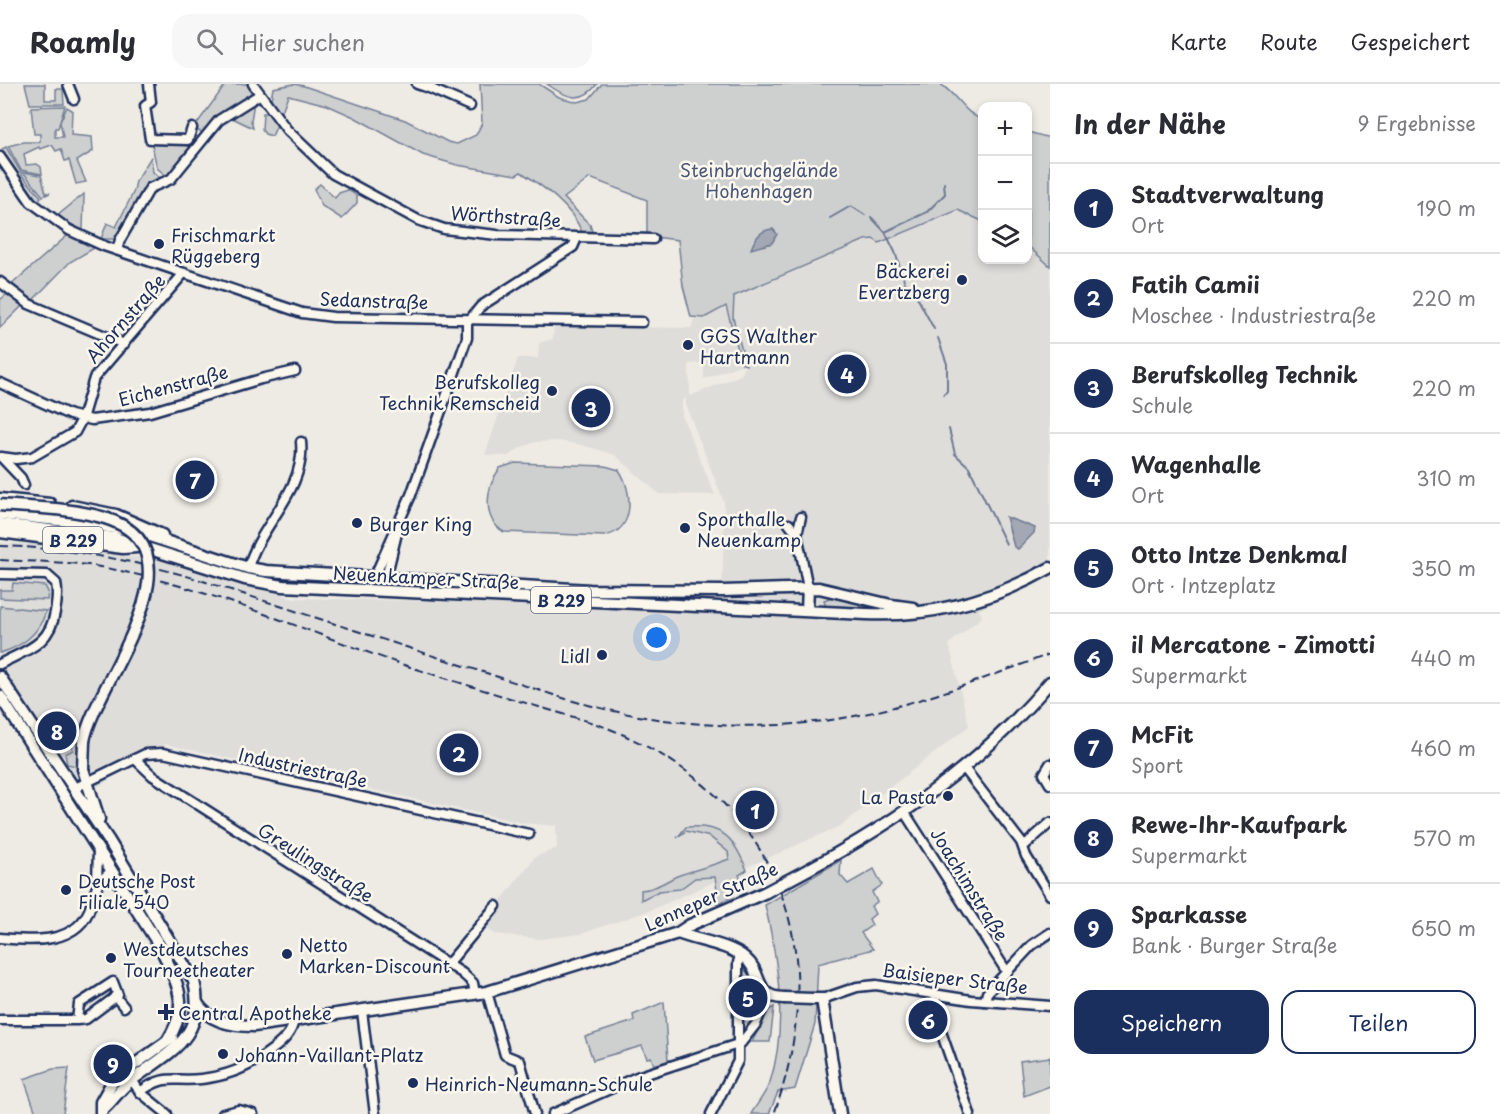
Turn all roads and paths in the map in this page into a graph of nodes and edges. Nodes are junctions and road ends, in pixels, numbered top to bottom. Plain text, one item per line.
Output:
1 (68, 84) edge
2 (149, 84) edge
3 (253, 84) edge
4 (417, 84) edge
5 (430, 86) edge
6 (260, 95) junction
7 (74, 99) dead end
8 (470, 106) dead end
9 (192, 128) dead end
10 (0, 157) edge
11 (577, 238) junction
12 (653, 239) dead end
13 (117, 250) junction
14 (184, 273) junction
15 (0, 282) edge
16 (471, 319) junction
17 (642, 321) dead end
18 (124, 344) junction
19 (295, 372) dead end
20 (0, 383) edge
21 (82, 419) junction
22 (301, 442) dead end
23 (0, 457) edge
24 (24, 485) dead end
25 (0, 499) edge
26 (0, 505) edge
27 (0, 514) edge
28 (801, 517) dead end
29 (0, 524) edge
30 (789, 524) dead end
31 (76, 526) junction
32 (397, 530) junction
33 (0, 532) edge
34 (797, 534) junction
35 (175, 543) junction
36 (147, 546) junction
37 (248, 568) junction
38 (1050, 568) edge
39 (0, 574) edge
40 (374, 578) junction
41 (386, 578) junction
42 (808, 588) junction
43 (377, 592) junction
44 (931, 609) junction
45 (807, 610) junction
46 (0, 664) edge
47 (1, 681) edge
48 (1050, 682) edge
49 (0, 696) edge
50 (135, 759) junction
51 (1050, 764) edge
52 (47, 768) junction
53 (964, 768) junction
54 (87, 784) junction
55 (1050, 784) edge
56 (75, 788) junction
57 (905, 813) junction
58 (1050, 823) edge
59 (529, 834) dead end
60 (109, 842) junction
61 (1024, 846) junction
62 (98, 849) junction
63 (123, 864) junction
64 (112, 871) junction
65 (97, 883) junction
66 (1050, 895) edge
67 (496, 906) dead end
68 (678, 933) junction
69 (1050, 933) edge
70 (0, 938) edge
71 (740, 955) junction
72 (448, 964) junction
73 (1006, 972) junction
74 (487, 992) junction
75 (475, 994) junction
76 (935, 994) junction
77 (115, 996) junction
78 (767, 996) junction
79 (817, 999) junction
80 (985, 1001) junction
81 (1050, 1006) edge
82 (124, 1007) dead end
83 (362, 1011) junction
84 (201, 1018) junction
85 (0, 1020) edge
86 (77, 1020) junction
87 (294, 1020) junction
88 (191, 1029) junction
89 (168, 1040) junction
90 (738, 1045) junction
91 (153, 1051) junction
92 (132, 1080) junction
93 (140, 1092) junction
94 (102, 1112) edge
95 (167, 1114) edge
96 (223, 1114) edge
97 (253, 1114) edge
98 (375, 1114) edge
99 (535, 1114) edge
100 (553, 1114) edge
101 (711, 1114) edge
102 (840, 1114) edge
103 (970, 1114) edge

1 - 7 street
2 - 9 street
3 - 6 street, Wörthstraße
4 - 5 street
5 - 8 street
6 - 11 street, Wörthstraße
6 - 13 street
10 - 13 street, Sedanstraße
11 - 12 street, Wörthstraße
11 - 16 street
13 - 14 street, Sedanstraße
14 - 16 street, Sedanstraße
14 - 18 street, Ahornstraße
15 - 18 street
16 - 17 street, Sedanstraße
16 - 32 street
18 - 21 street, Ahornstraße
19 - 21 street, Eichenstraße
20 - 21 street
21 - 23 street
22 - 37 street
23 - 24 street
25 - 35 main road, B 229
26 - 54 main road, bridge
27 - 31 main road, Neuenkamper Straße / B 229
28 - 34 street
29 - 31 main road, Neuenkamper Straße / B 229
30 - 34 street
31 - 35 main road, Neuenkamper Straße / B 229
31 - 36 main road, Neuenkamper Straße / B 229
32 - 40 street
32 - 41 street
33 - 36 main road, B 229
34 - 42 street
35 - 37 main road, Neuenkamper Straße / B 229
36 - 43 main road, Neuenkamper Straße / B 229
37 - 40 main road, Neuenkamper Straße / B 229
38 - 44 main road, Neuenkamper Straße / B 229
39 - 46 street
40 - 41 main road, Neuenkamper Straße / B 229
40 - 43 main road
41 - 42 main road, Neuenkamper Straße / B 229
41 - 43 main road
42 - 44 main road, Neuenkamper Straße / B 229
42 - 45 main road
43 - 45 main road, Neuenkamper Straße / B 229
44 - 45 main road, Neuenkamper Straße / B 229
47 - 56 main road
48 - 53 main road, Lenneper Straße
49 - 52 main road
50 - 54 street, Industriestraße
50 - 59 street, Industriestraße
50 - 72 street, Greulingstraße
51 - 55 street
52 - 56 main road
52 - 62 main road
53 - 57 main road, Lenneper Straße
53 - 61 street
54 - 56 street, Industriestraße
54 - 60 main road
56 - 60 main road
57 - 68 main road, Lenneper Straße, bridge
57 - 73 street, Joachimstraße
58 - 61 street
60 - 63 main road
61 - 66 street
62 - 64 main road
62 - 65 street
63 - 64 main road
63 - 84 main road
64 - 65 street
64 - 89 main road
65 - 70 street
67 - 72 street
68 - 71 main road
68 - 74 main road, Lenneper Straße
69 - 73 street
71 - 78 main road
71 - 90 street
72 - 75 street, Greulingstraße
73 - 80 street
74 - 75 main road, Lenneper Straße
74 - 99 street
75 - 83 main road, Lenneper Straße
76 - 79 street, Baisieper Straße
76 - 80 street, Baisieper Straße
76 - 103 street
77 - 82 street
77 - 86 street
77 - 86 street
78 - 79 main road, bridge
78 - 90 street
79 - 102 main road
80 - 81 street, Baisieper Straße
83 - 87 main road, Lenneper Straße
83 - 98 street
84 - 87 main road, Lenneper Straße
84 - 88 main road, Lenneper Straße
85 - 86 street
87 - 93 street
88 - 89 main road, Lenneper Straße
88 - 92 main road
89 - 91 main road, Lenneper Straße
90 - 100 street
90 - 101 street
91 - 92 main road
91 - 94 main road
92 - 93 street
92 - 94 main road
93 - 95 street
96 - 97 street

